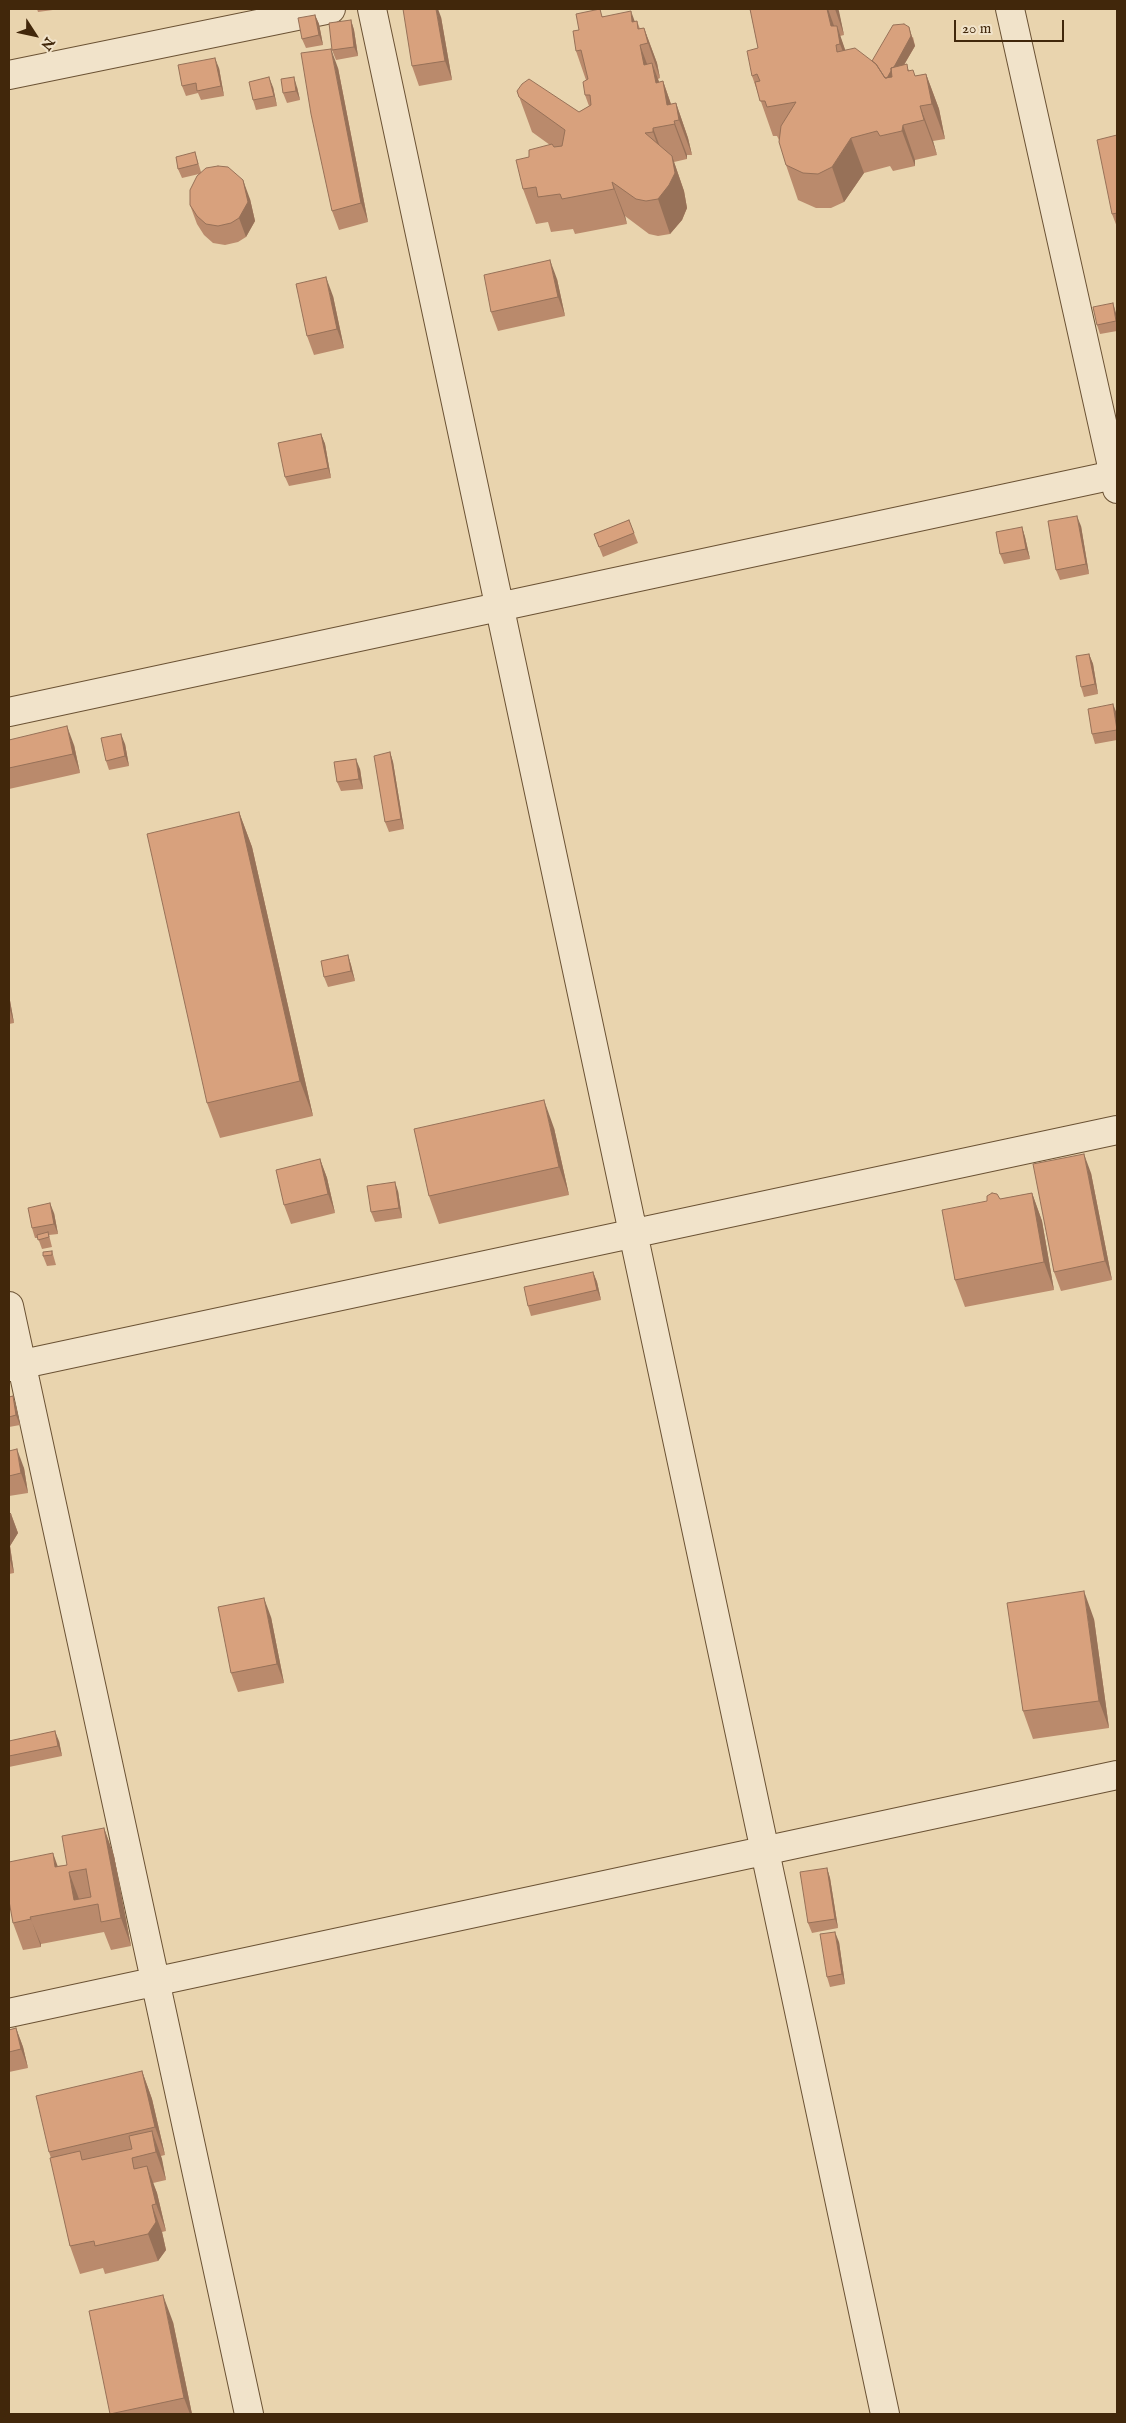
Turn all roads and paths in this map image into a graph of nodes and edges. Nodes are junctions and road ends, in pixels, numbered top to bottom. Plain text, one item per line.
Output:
1 (331, 9) edge
2 (372, 9) edge
3 (1010, 9) edge
4 (9, 75) edge
5 (1116, 482) edge
6 (499, 606) junction
7 (9, 712) edge
8 (1117, 1130) edge
9 (633, 1233) junction
10 (9, 1306) edge
11 (15, 1366) edge
12 (1117, 1775) edge
13 (765, 1851) junction
14 (156, 1982) junction
15 (9, 2013) edge
16 (249, 2414) edge
17 (885, 2414) edge

1 - 4 street
2 - 6 street
3 - 5 street
5 - 6 street
6 - 7 street
6 - 9 street
8 - 9 street
9 - 11 street
9 - 13 street
10 - 11 street
11 - 14 street
12 - 13 street
13 - 14 street
13 - 17 street
14 - 15 street
14 - 16 street

